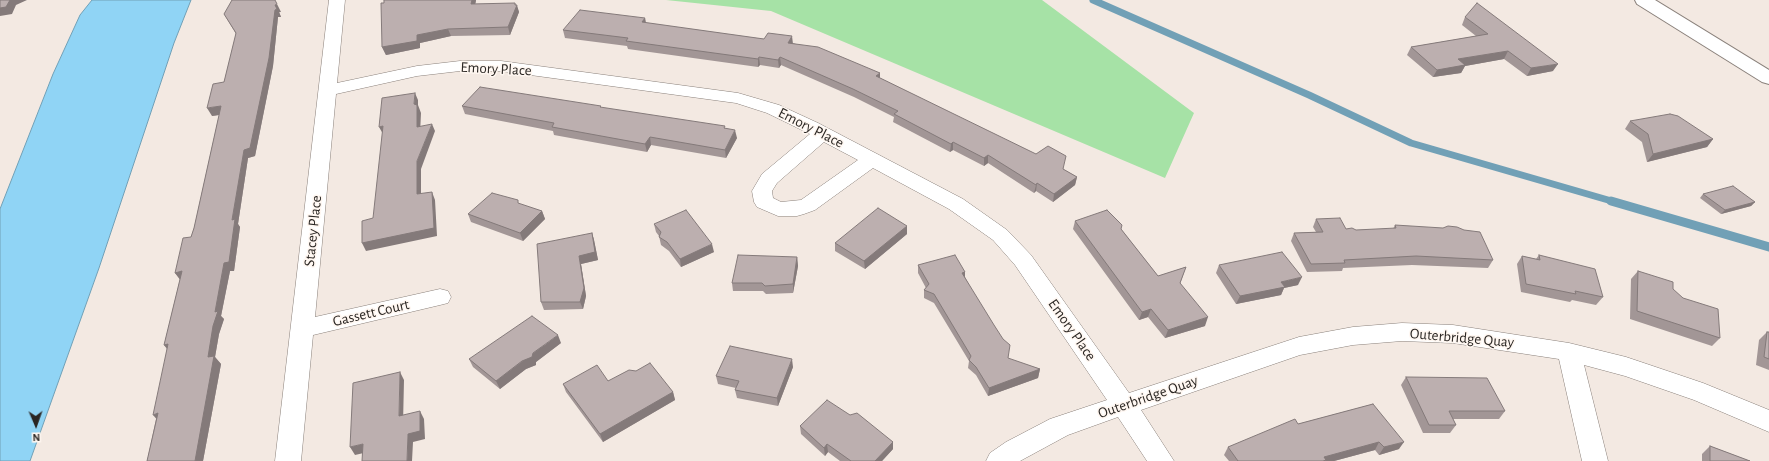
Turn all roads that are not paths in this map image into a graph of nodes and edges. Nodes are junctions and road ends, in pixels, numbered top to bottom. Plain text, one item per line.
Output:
1 (337, 0) edge
2 (1643, 0) edge
3 (1769, 78) edge
4 (327, 91) junction
5 (823, 133) junction
6 (872, 159) junction
7 (440, 297) dead end
8 (302, 329) junction
9 (1568, 352) junction
10 (1124, 405) junction
11 (1769, 421) edge
12 (288, 461) edge
13 (998, 461) edge
14 (1161, 461) edge
15 (1595, 461) edge

1 - 4 street, Stacey Place
2 - 3 main road
4 - 5 street, Emory Place
4 - 8 street, Stacey Place
5 - 6 street, Emory Place
5 - 6 street
6 - 10 street, Emory Place
7 - 8 street, Gassett Court
8 - 12 street, Stacey Place
9 - 10 street, Outerbridge Quay
9 - 11 street, Outerbridge Quay
9 - 15 street
10 - 13 street, Outerbridge Quay
10 - 14 street, Emory Place

